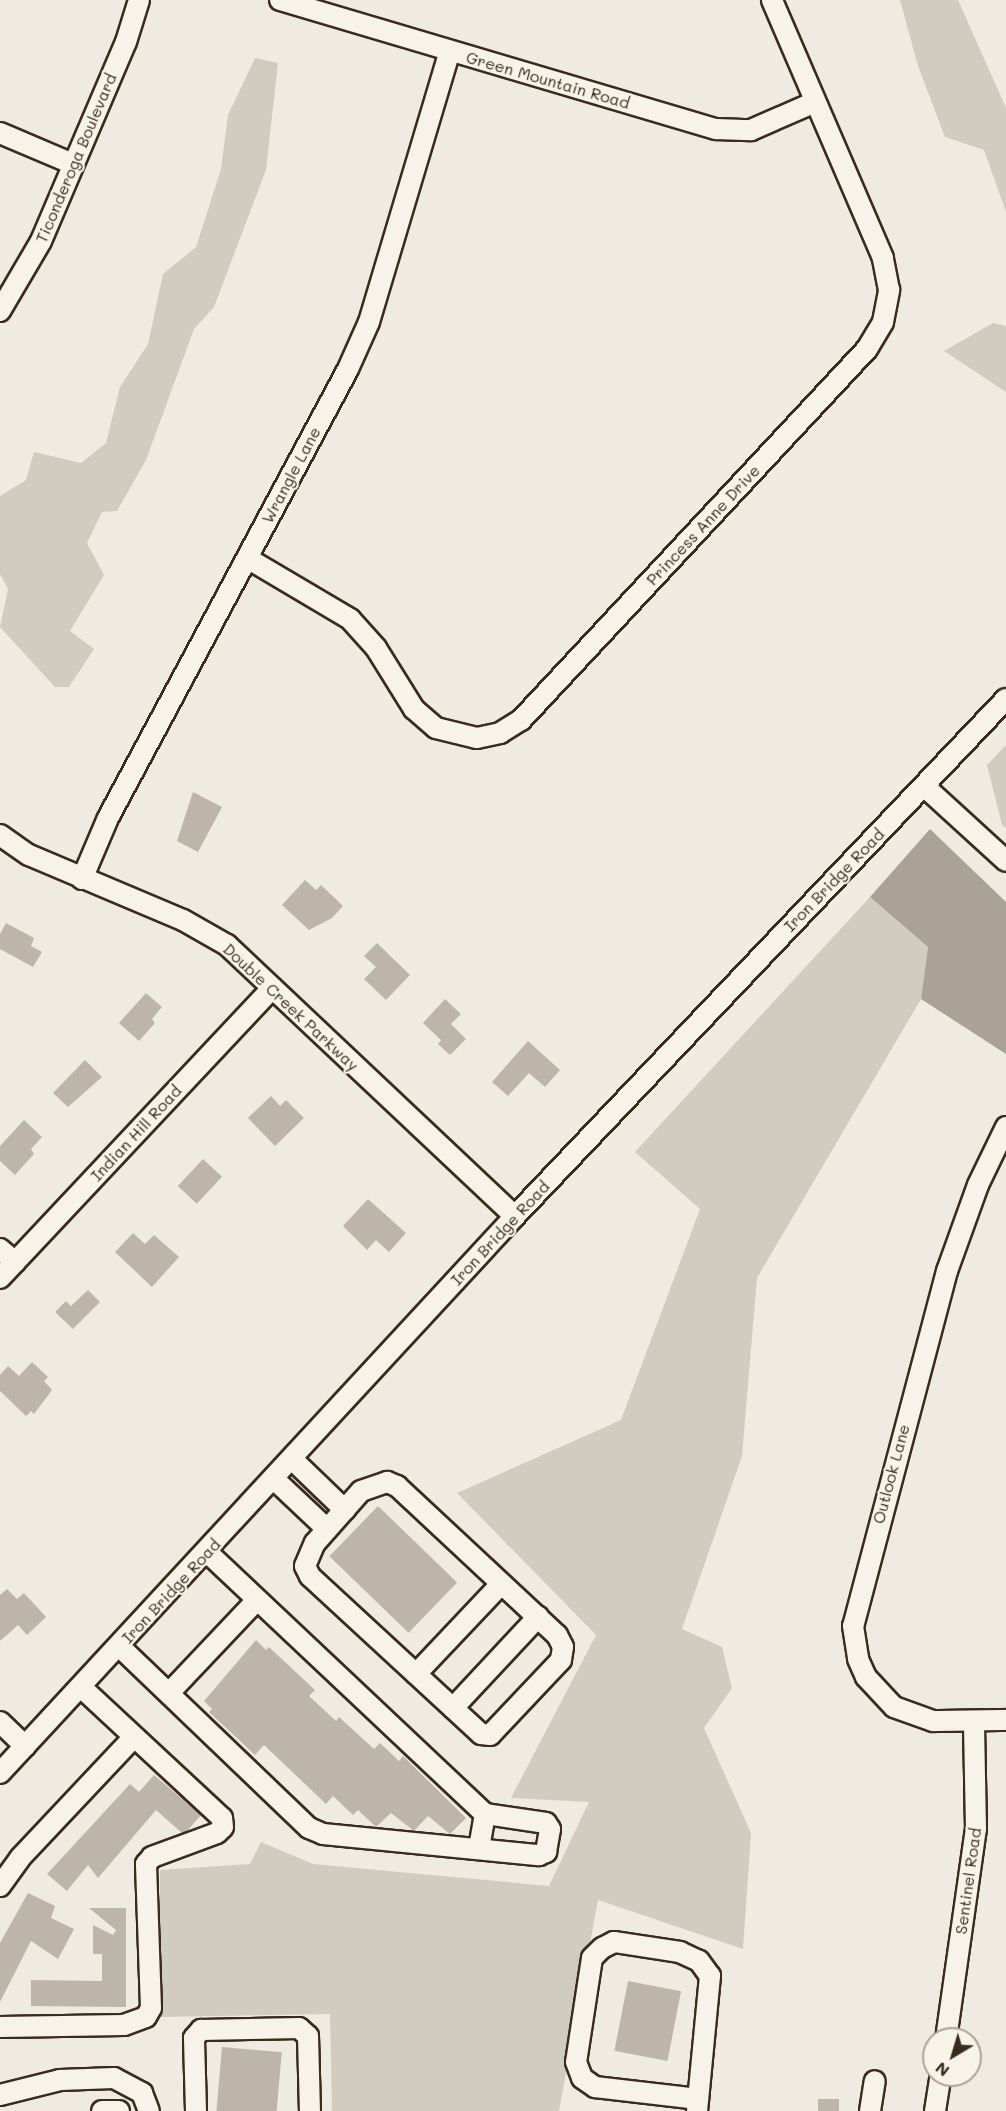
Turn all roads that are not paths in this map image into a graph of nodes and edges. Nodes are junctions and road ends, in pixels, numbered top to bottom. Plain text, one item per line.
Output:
1 (139, 0) edge
2 (280, 0) edge
3 (772, 0) edge
4 (450, 51) junction
5 (815, 102) junction
6 (0, 133) edge
7 (73, 164) junction
8 (0, 311) edge
9 (247, 558) junction
10 (1006, 699) edge
11 (924, 786) junction
12 (0, 835) edge
13 (1006, 861) edge
14 (82, 879) junction
15 (272, 988) junction
16 (1006, 1127) edge
17 (515, 1216) junction
18 (0, 1249) edge
19 (15, 1263) junction
20 (0, 1278) edge
21 (293, 1460) junction
22 (274, 1480) junction
23 (345, 1510) junction
24 (327, 1529) junction
25 (207, 1552) junction
26 (501, 1584) junction
27 (257, 1600) junction
28 (538, 1617) junction
29 (119, 1646) junction
30 (416, 1674) junction
31 (81, 1687) junction
32 (169, 1694) junction
33 (453, 1708) junction
34 (1006, 1720) edge
35 (0, 1722) edge
36 (974, 1723) junction
37 (134, 1737) junction
38 (25, 1746) junction
39 (0, 1773) edge
40 (485, 1814) junction
41 (478, 1848) junction
42 (0, 1886) edge
43 (0, 2027) edge
44 (948, 2027) edge
45 (874, 2081) dead end
46 (938, 2087) edge
47 (0, 2095) edge
48 (698, 2105) edge
49 (102, 2111) edge
50 (119, 2111) edge
51 (149, 2111) edge
52 (196, 2111) edge
53 (310, 2111) edge
54 (870, 2111) edge
55 (935, 2111) edge

1 - 7 street, Ticonderoga Boulevard
2 - 4 street, Green Mountain Road
3 - 5 street, Princess Anne Drive
4 - 5 street, Green Mountain Road
4 - 9 street, Wrangle Lane
5 - 9 street, Princess Anne Drive
6 - 7 street
7 - 8 street, Ticonderoga Boulevard
9 - 14 street, Wrangle Lane
10 - 11 street, Iron Bridge Road
11 - 13 street
11 - 17 street, Iron Bridge Road
12 - 14 street, Double Creek Parkway
14 - 15 street, Double Creek Parkway
15 - 17 street, Double Creek Parkway
15 - 19 street, Indian Hill Road
16 - 36 street, Outlook Lane
17 - 21 street, Iron Bridge Road
18 - 19 street
19 - 20 street, Indian Hill Road
21 - 22 street, Iron Bridge Road
21 - 23 street
22 - 24 street
22 - 25 street, Iron Bridge Road
23 - 24 street
23 - 26 street
24 - 30 street
25 - 27 street
25 - 29 street, Iron Bridge Road
26 - 28 street
26 - 30 street
27 - 32 street
27 - 40 street
28 - 33 street
28 - 33 street
29 - 31 street, Iron Bridge Road
29 - 32 street
30 - 33 street
31 - 37 street
31 - 38 street, Iron Bridge Road
32 - 41 street
34 - 36 street, Outlook Lane
35 - 38 street
36 - 44 street, Sentinel Road
37 - 42 street
37 - 43 street
38 - 39 street, Iron Bridge Road
40 - 41 street
40 - 41 street
45 - 54 street
46 - 55 street
47 - 51 street
48 - 48 street
49 - 50 street
52 - 53 street

